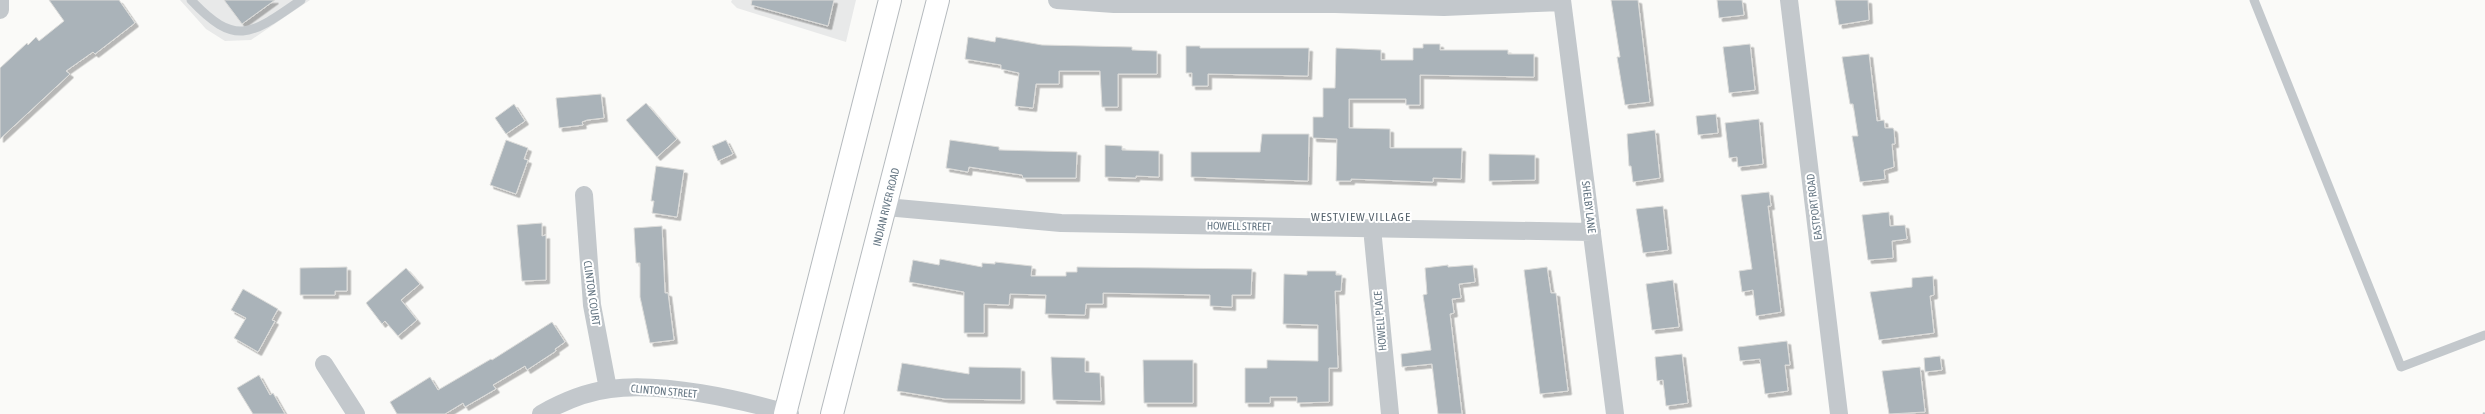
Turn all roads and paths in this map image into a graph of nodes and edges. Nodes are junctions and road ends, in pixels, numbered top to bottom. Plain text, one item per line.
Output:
1 (190, 0) edge
2 (301, 0) edge
3 (890, 0) edge
4 (938, 0) edge
5 (1057, 0) edge
6 (1789, 0) edge
7 (2254, 0) edge
8 (0, 1) edge
9 (1562, 1) edge
10 (0, 10) edge
11 (584, 195) dead end
12 (886, 207) junction
13 (1372, 228) junction
14 (1592, 232) junction
15 (2485, 335) edge
16 (324, 364) dead end
17 (608, 389) junction
18 (356, 414) edge
19 (541, 414) edge
20 (787, 414) edge
21 (832, 414) edge
22 (1390, 414) edge
23 (1615, 414) edge
24 (1839, 414) edge

1 - 2 lane
3 - 20 main road
4 - 12 main road, INDIAN RIVER ROAD
5 - 9 street
6 - 24 street, EASTPORT ROAD
7 - 15 lane
8 - 10 street
9 - 14 street, SHELBY LANE
11 - 17 street, CLINTON COURT
12 - 13 street, HOWELL STREET
12 - 21 main road, INDIAN RIVER ROAD
13 - 14 street, HOWELL STREET
13 - 22 street, HOWELL PLACE
14 - 23 street, SHELBY LANE
16 - 18 street
17 - 19 street, CLINTON STREET
17 - 20 street, CLINTON STREET

